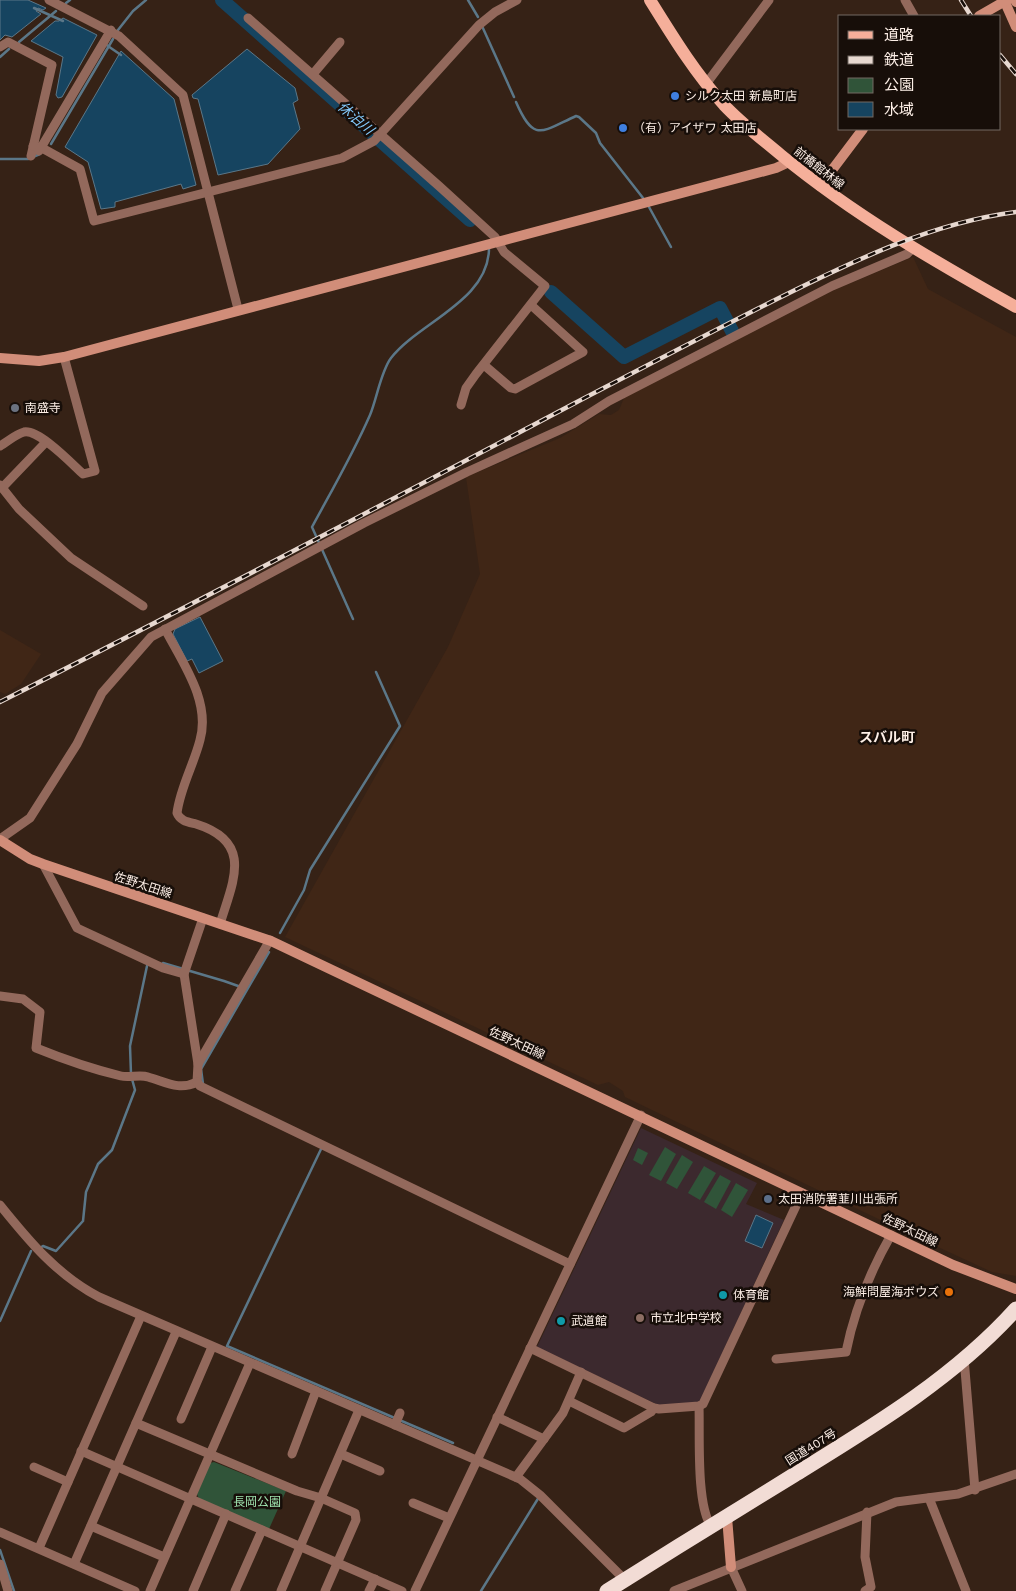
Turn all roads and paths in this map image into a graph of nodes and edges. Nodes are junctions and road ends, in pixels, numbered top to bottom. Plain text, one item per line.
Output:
1 (49, 0) edge
2 (517, 0) edge
3 (650, 0) edge
4 (769, 0) edge
5 (905, 0) edge
6 (1009, 1) edge
7 (62, 2) edge
8 (913, 15) edge
9 (981, 15) edge
10 (248, 18) dead end
11 (1016, 27) edge
12 (111, 30) junction
13 (340, 42) dead end
14 (0, 47) edge
15 (313, 74) junction
16 (706, 84) junction
17 (861, 130) edge
18 (378, 137) junction
19 (42, 148) junction
20 (789, 162) junction
21 (820, 186) junction
22 (207, 192) junction
23 (499, 242) junction
24 (912, 249) junction
25 (531, 305) junction
26 (1016, 307) edge
27 (238, 309) junction
28 (64, 357) junction
29 (0, 358) edge
30 (484, 365) junction
31 (461, 405) dead end
32 (46, 442) junction
33 (0, 446) edge
34 (1, 486) edge
35 (144, 606) dead end
36 (165, 629) junction
37 (0, 839) edge
38 (43, 864) junction
39 (204, 918) junction
40 (220, 924) junction
41 (270, 940) junction
42 (185, 971) junction
43 (0, 996) edge
44 (198, 1064) junction
45 (196, 1082) junction
46 (640, 1115) junction
47 (802, 1193) junction
48 (0, 1205) edge
49 (891, 1234) junction
50 (570, 1264) junction
51 (1016, 1289) edge
52 (1016, 1309) edge
53 (141, 1316) junction
54 (176, 1332) junction
55 (212, 1347) junction
56 (530, 1348) junction
57 (964, 1358) junction
58 (776, 1359) dead end
59 (250, 1363) junction
60 (581, 1372) junction
61 (316, 1391) junction
62 (569, 1401) junction
63 (699, 1406) junction
64 (654, 1408) junction
65 (360, 1410) junction
66 (400, 1413) dead end
67 (497, 1417) junction
68 (181, 1419) dead end
69 (136, 1423) junction
70 (395, 1425) junction
71 (544, 1439) junction
72 (81, 1451) junction
73 (292, 1454) dead end
74 (340, 1454) junction
75 (209, 1455) junction
76 (476, 1459) junction
77 (34, 1467) dead end
78 (117, 1467) junction
79 (380, 1471) dead end
80 (1016, 1474) edge
81 (516, 1477) junction
82 (68, 1482) junction
83 (975, 1490) junction
84 (321, 1498) junction
85 (929, 1498) junction
86 (190, 1499) junction
87 (413, 1502) dead end
88 (867, 1512) junction
89 (226, 1514) junction
90 (727, 1516) junction
91 (449, 1518) junction
92 (91, 1526) junction
93 (711, 1526) junction
94 (262, 1530) junction
95 (0, 1532) edge
96 (300, 1547) junction
97 (39, 1548) junction
98 (164, 1557) junction
99 (337, 1563) junction
100 (0, 1564) edge
101 (74, 1564) junction
102 (731, 1567) junction
103 (374, 1579) junction
104 (625, 1580) junction
105 (8, 1591) edge
106 (135, 1591) edge
107 (150, 1591) edge
108 (193, 1591) edge
109 (235, 1591) edge
110 (281, 1591) edge
111 (325, 1591) edge
112 (369, 1591) edge
113 (402, 1591) edge
114 (415, 1591) edge
115 (607, 1591) edge
116 (674, 1591) edge
117 (742, 1591) edge
118 (865, 1591) edge
119 (966, 1591) edge

1 - 7 street
2 - 18 street
3 - 16 main road, 前橋館林線
4 - 16 street
5 - 8 street
6 - 9 main road
6 - 11 main road
7 - 12 street
10 - 15 street
12 - 19 street
12 - 22 street
13 - 15 street
14 - 19 street
15 - 18 street
16 - 20 main road, 前橋館林線
17 - 21 main road
18 - 22 street
18 - 23 street
19 - 22 street
20 - 21 main road, 前橋館林線
20 - 23 main road
21 - 24 main road, 前橋館林線
22 - 27 street
23 - 25 street
23 - 27 main road
24 - 26 main road, 前橋館林線
24 - 36 street
25 - 30 street
25 - 30 street
27 - 28 main road
28 - 29 main road
28 - 32 street
30 - 31 street
32 - 33 street
32 - 34 street
34 - 35 street
36 - 37 street
36 - 40 street
37 - 38 main road, 佐野太田線
38 - 39 main road, 佐野太田線
38 - 42 street
39 - 40 main road, 佐野太田線
39 - 42 street
40 - 41 main road, 佐野太田線
41 - 44 street
41 - 46 main road, 佐野太田線
42 - 44 street
43 - 45 street
44 - 45 street
45 - 50 street
46 - 47 main road, 佐野太田線
46 - 50 street
47 - 49 main road, 佐野太田線
47 - 63 street
48 - 53 street
49 - 51 main road, 佐野太田線
49 - 58 street
50 - 56 street
52 - 57 highway, 国道407号
53 - 54 street
53 - 72 street
54 - 55 street
54 - 69 street
55 - 59 street
55 - 68 street
56 - 60 street
56 - 67 street
57 - 83 street
57 - 90 highway, 国道407号
59 - 61 street
59 - 75 street
60 - 62 street
60 - 64 street
61 - 65 street
61 - 73 street
62 - 64 street
62 - 71 street
63 - 64 street
63 - 93 street
65 - 70 street
65 - 74 street
66 - 70 street
67 - 71 street
67 - 76 street
69 - 75 street
69 - 78 street
70 - 76 street
71 - 81 street
72 - 78 street
72 - 82 street
74 - 79 street
74 - 84 street
75 - 84 street
75 - 86 street
76 - 81 street
76 - 91 street
77 - 82 street
78 - 86 street
78 - 92 street
80 - 83 street
81 - 104 street
82 - 97 street
83 - 85 street
84 - 96 street
84 - 99 street
85 - 88 street
85 - 119 street
86 - 89 street
86 - 98 street
87 - 91 street
88 - 102 street
88 - 118 street
89 - 94 street
89 - 108 street
90 - 93 highway, 国道407号
90 - 102 main road
91 - 114 street
92 - 98 street
92 - 101 street
93 - 104 highway, 国道407号
94 - 96 street
94 - 109 street
95 - 97 street
96 - 99 street
96 - 110 street
97 - 101 street
98 - 107 street
99 - 103 street
99 - 111 street
100 - 105 street
101 - 106 street
102 - 116 street
102 - 117 street
103 - 112 street
103 - 113 street
104 - 115 highway, 国道407号

